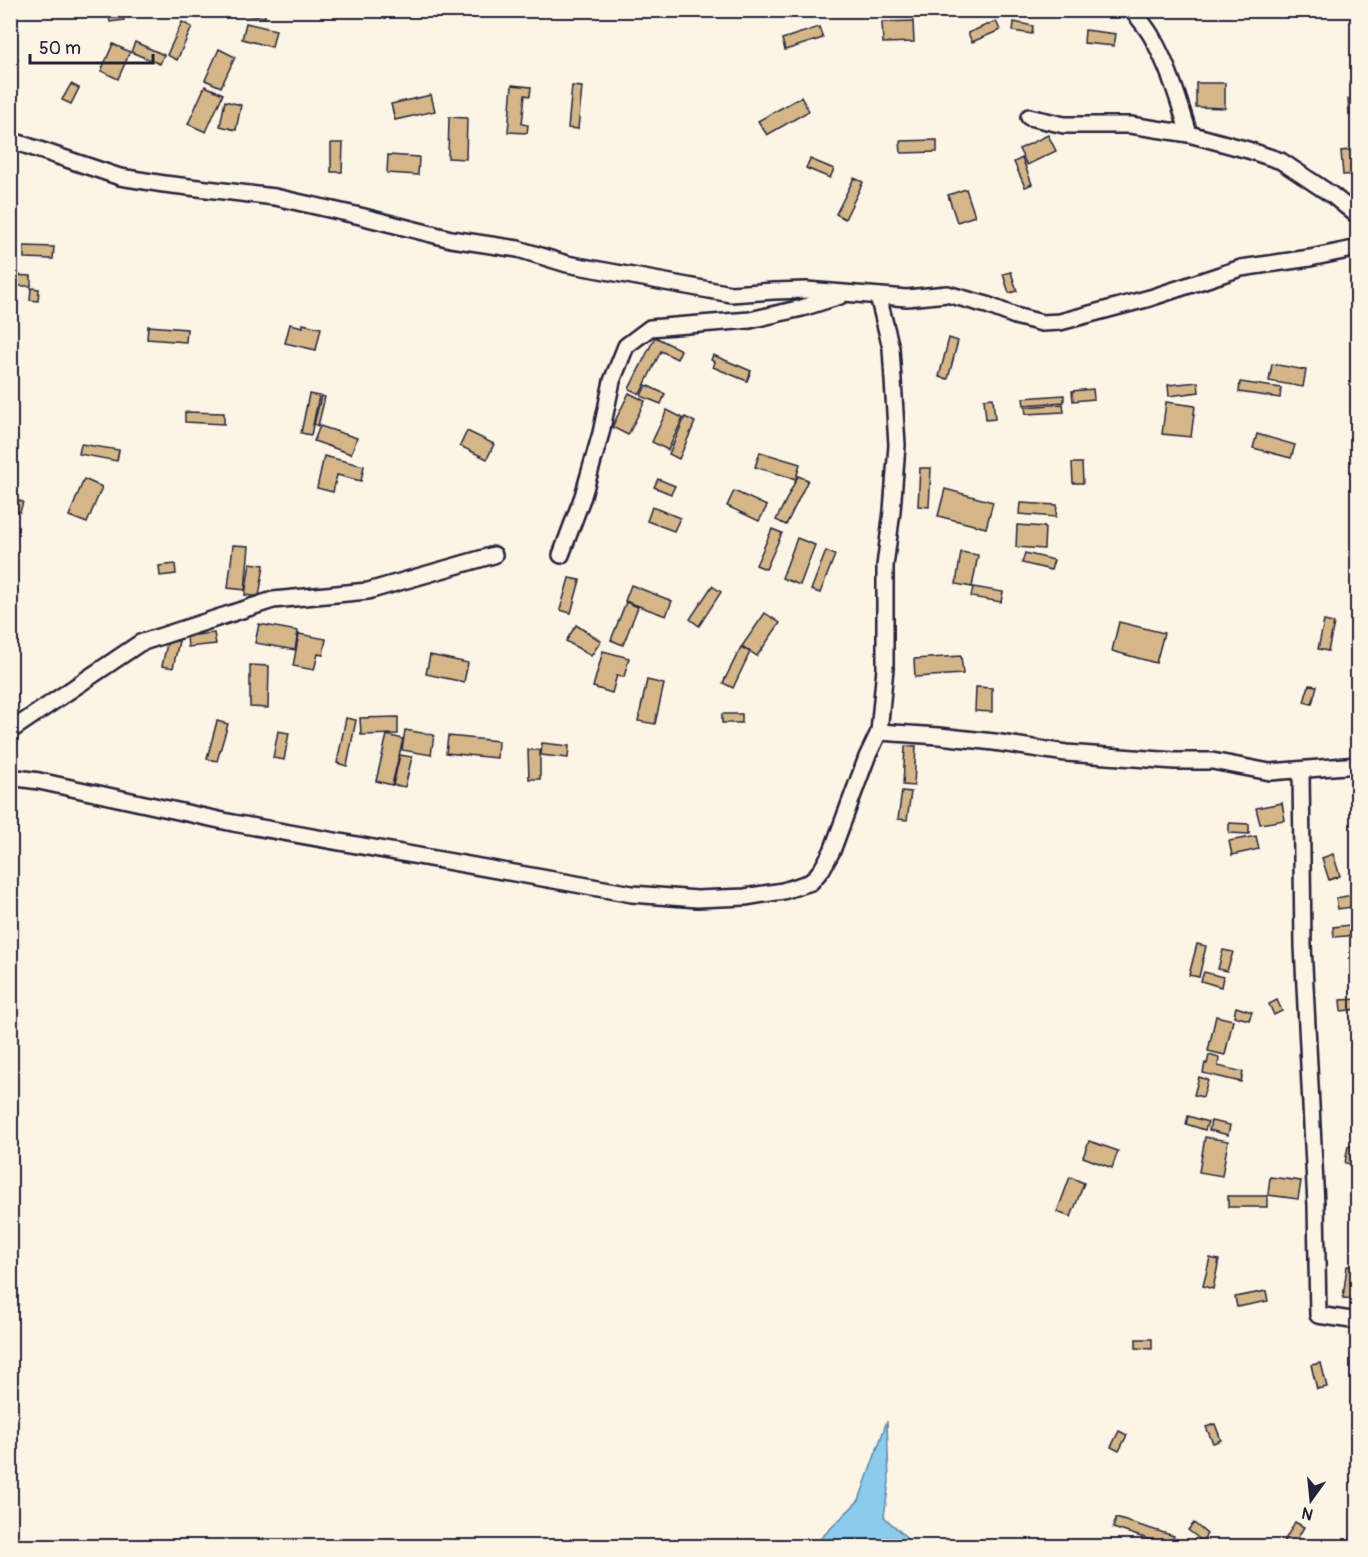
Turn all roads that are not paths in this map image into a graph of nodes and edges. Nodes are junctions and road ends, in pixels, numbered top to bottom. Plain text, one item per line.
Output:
1 (1133, 10) edge
2 (1029, 117) dead end
3 (1189, 134) junction
4 (10, 139) edge
5 (1358, 216) edge
6 (1358, 248) edge
7 (846, 294) junction
8 (878, 296) junction
9 (494, 555) dead end
10 (561, 555) dead end
11 (10, 731) edge
12 (879, 732) junction
13 (1358, 765) edge
14 (1301, 770) junction
15 (10, 777) edge
16 (1358, 1321) edge

1 - 3 street
2 - 3 street
3 - 5 street
4 - 7 street
6 - 8 street
7 - 8 street
7 - 10 street
8 - 12 street
9 - 11 street
12 - 14 street
12 - 15 street
13 - 14 street
14 - 16 street

